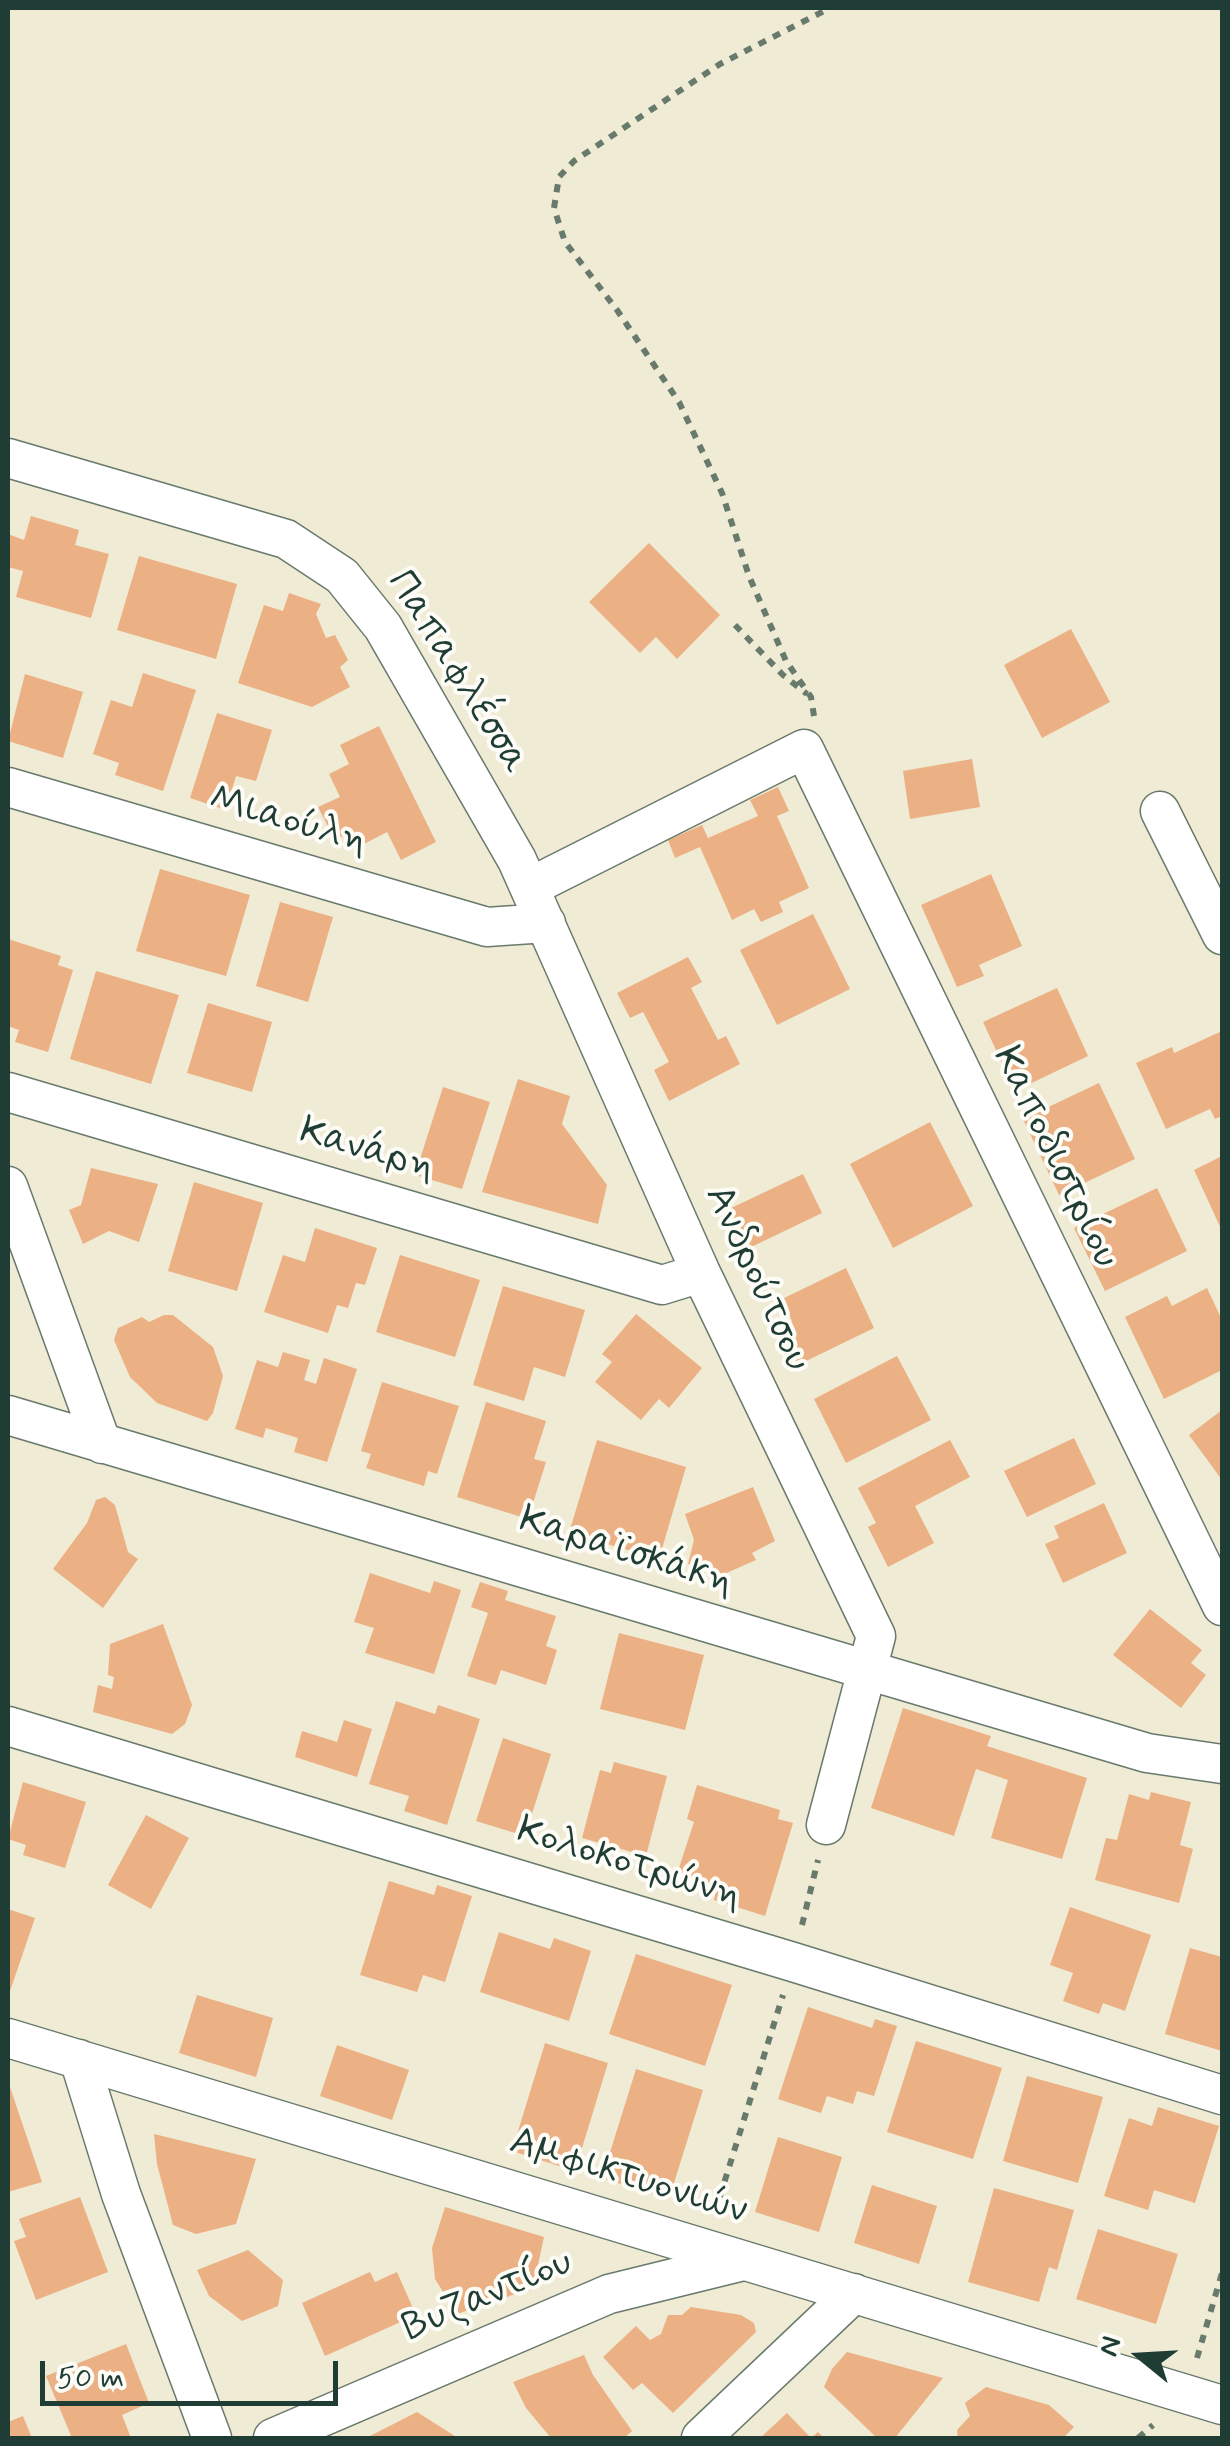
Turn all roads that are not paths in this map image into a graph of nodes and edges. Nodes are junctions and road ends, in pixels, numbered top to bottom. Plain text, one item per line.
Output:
1 (8, 458) edge
2 (8, 787) edge
3 (1160, 811) dead end
4 (530, 887) junction
5 (546, 922) junction
6 (1222, 935) edge
7 (8, 1092) edge
8 (8, 1186) edge
9 (701, 1273) junction
10 (8, 1416) edge
11 (102, 1444) junction
12 (1222, 1606) edge
13 (868, 1672) junction
14 (8, 1726) edge
15 (1222, 1764) edge
16 (826, 1824) road end
17 (8, 2038) edge
18 (79, 2060) junction
19 (1222, 2095) edge
20 (745, 2260) junction
21 (854, 2293) junction
22 (1222, 2405) edge
23 (281, 2437) edge
24 (212, 2438) edge
25 (701, 2438) edge

1 - 4 street, Παπαφλέσσα
2 - 5 street, Μιαούλη
3 - 6 street
4 - 5 street, Παπαφλέσσα
4 - 12 street, Καποδιστρίου
5 - 9 street, Ανδρούτσου
7 - 9 street, Κανάρη
8 - 11 street
9 - 13 street, Ανδρούτσου
10 - 11 street, Καραϊσκάκη
11 - 13 street, Καραϊσκάκη
13 - 15 street, Καραϊσκάκη
13 - 16 street, Ανδρούτσου
14 - 19 street, Κολοκοτρώνη
17 - 18 street, Αμφικτυονιών
18 - 20 street, Αμφικτυονιών
18 - 24 street
20 - 21 street, Αμφικτυονιών
20 - 23 street, Βυζαντίου
21 - 22 street, Αμφικτυονιών
21 - 25 street

